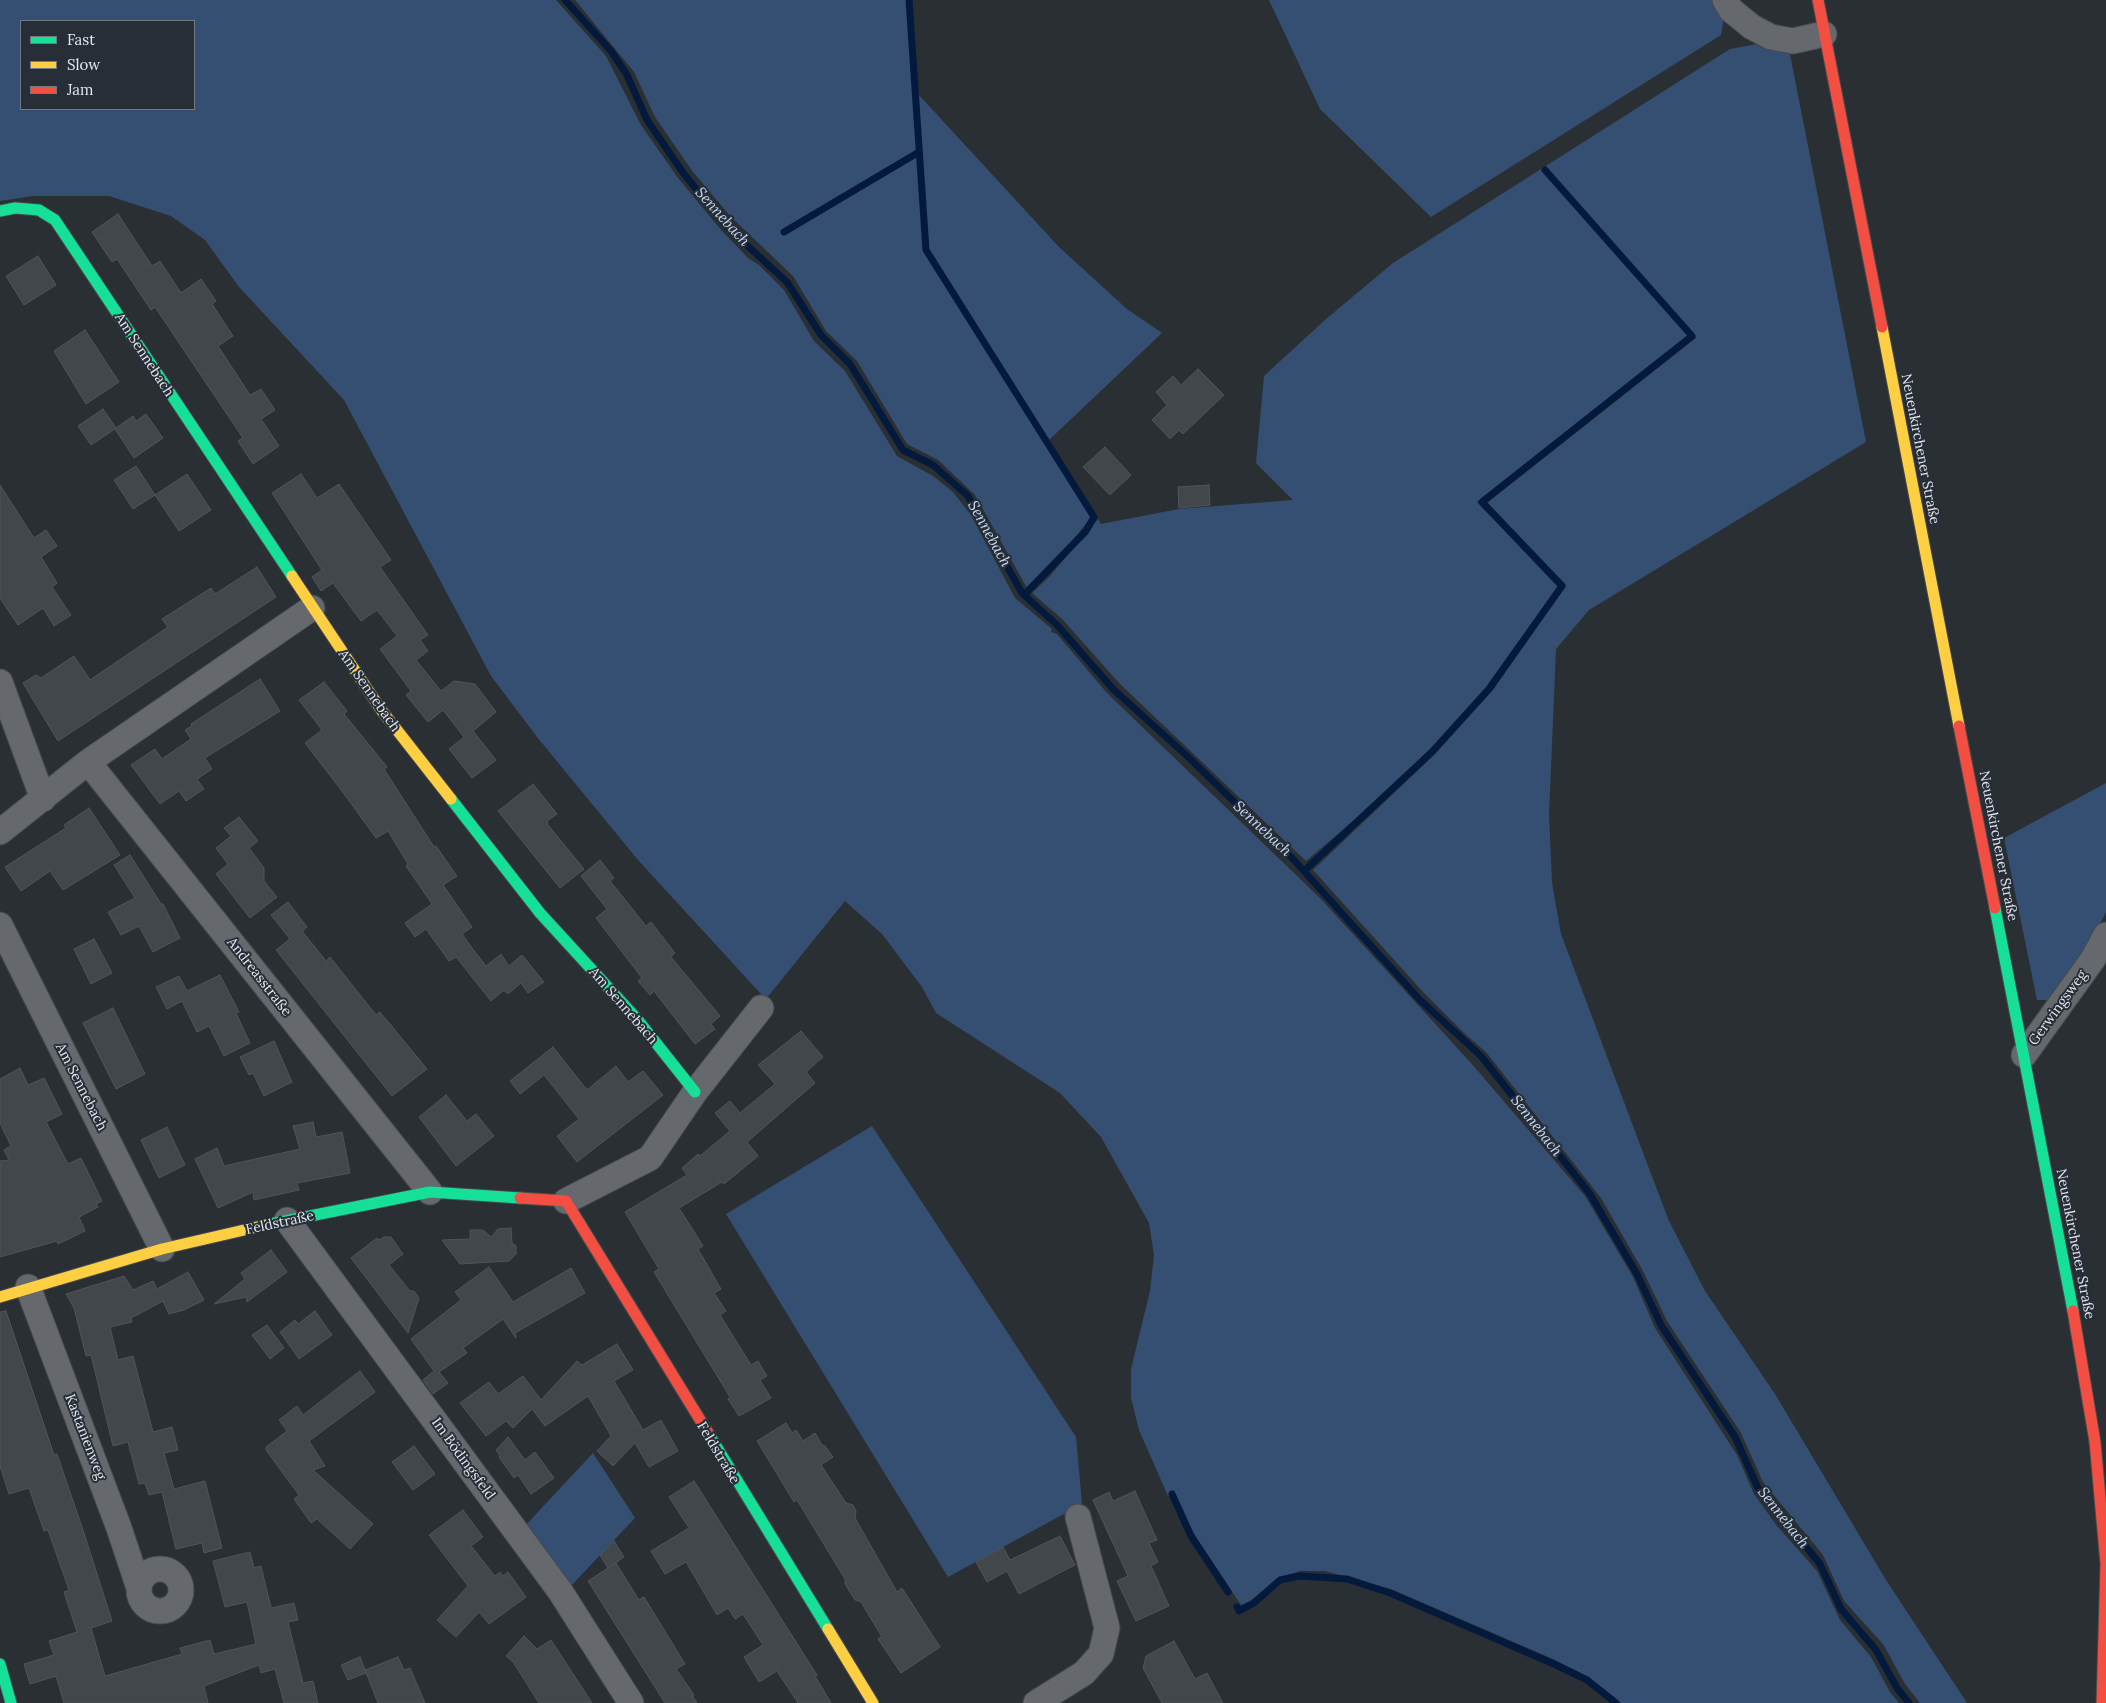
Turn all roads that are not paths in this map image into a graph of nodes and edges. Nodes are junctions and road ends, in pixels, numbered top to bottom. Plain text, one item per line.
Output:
1 (1725, 0) edge
2 (1818, 0) edge
3 (1824, 34) junction
4 (0, 211) edge
5 (312, 608) junction
6 (0, 682) edge
7 (88, 762) junction
8 (43, 799) junction
9 (0, 832) edge
10 (0, 925) edge
11 (2106, 935) edge
12 (761, 1008) dead end
13 (2024, 1055) junction
14 (695, 1092) junction
15 (430, 1192) junction
16 (566, 1201) junction
17 (286, 1220) junction
18 (162, 1249) junction
19 (28, 1287) junction
20 (0, 1297) edge
21 (1078, 1517) dead end
22 (139, 1588) dead end
23 (0, 1664) edge
24 (11, 1703) edge
25 (631, 1703) edge
26 (873, 1703) edge
27 (1036, 1703) edge
28 (2102, 1703) edge

1 - 3 street
2 - 3 street, Neuenkirchener Straße
3 - 13 street, Neuenkirchener Straße
4 - 5 street, Am Sennebach
5 - 7 street
5 - 14 street, Am Sennebach
6 - 8 street
7 - 8 street
7 - 15 street, Andreasstraße
8 - 9 street
10 - 18 street, Am Sennebach
11 - 13 street, Gerwingsweg
12 - 14 street
13 - 28 street, Neuenkirchener Straße
14 - 16 street
15 - 16 street, Feldstraße
15 - 17 street, Feldstraße
16 - 26 street, Feldstraße
17 - 18 street, Feldstraße
17 - 25 street, Im Bödingsfeld
18 - 19 street, Feldstraße
19 - 20 street, Feldstraße
19 - 22 street, Kastanienweg
21 - 27 street
23 - 24 street

